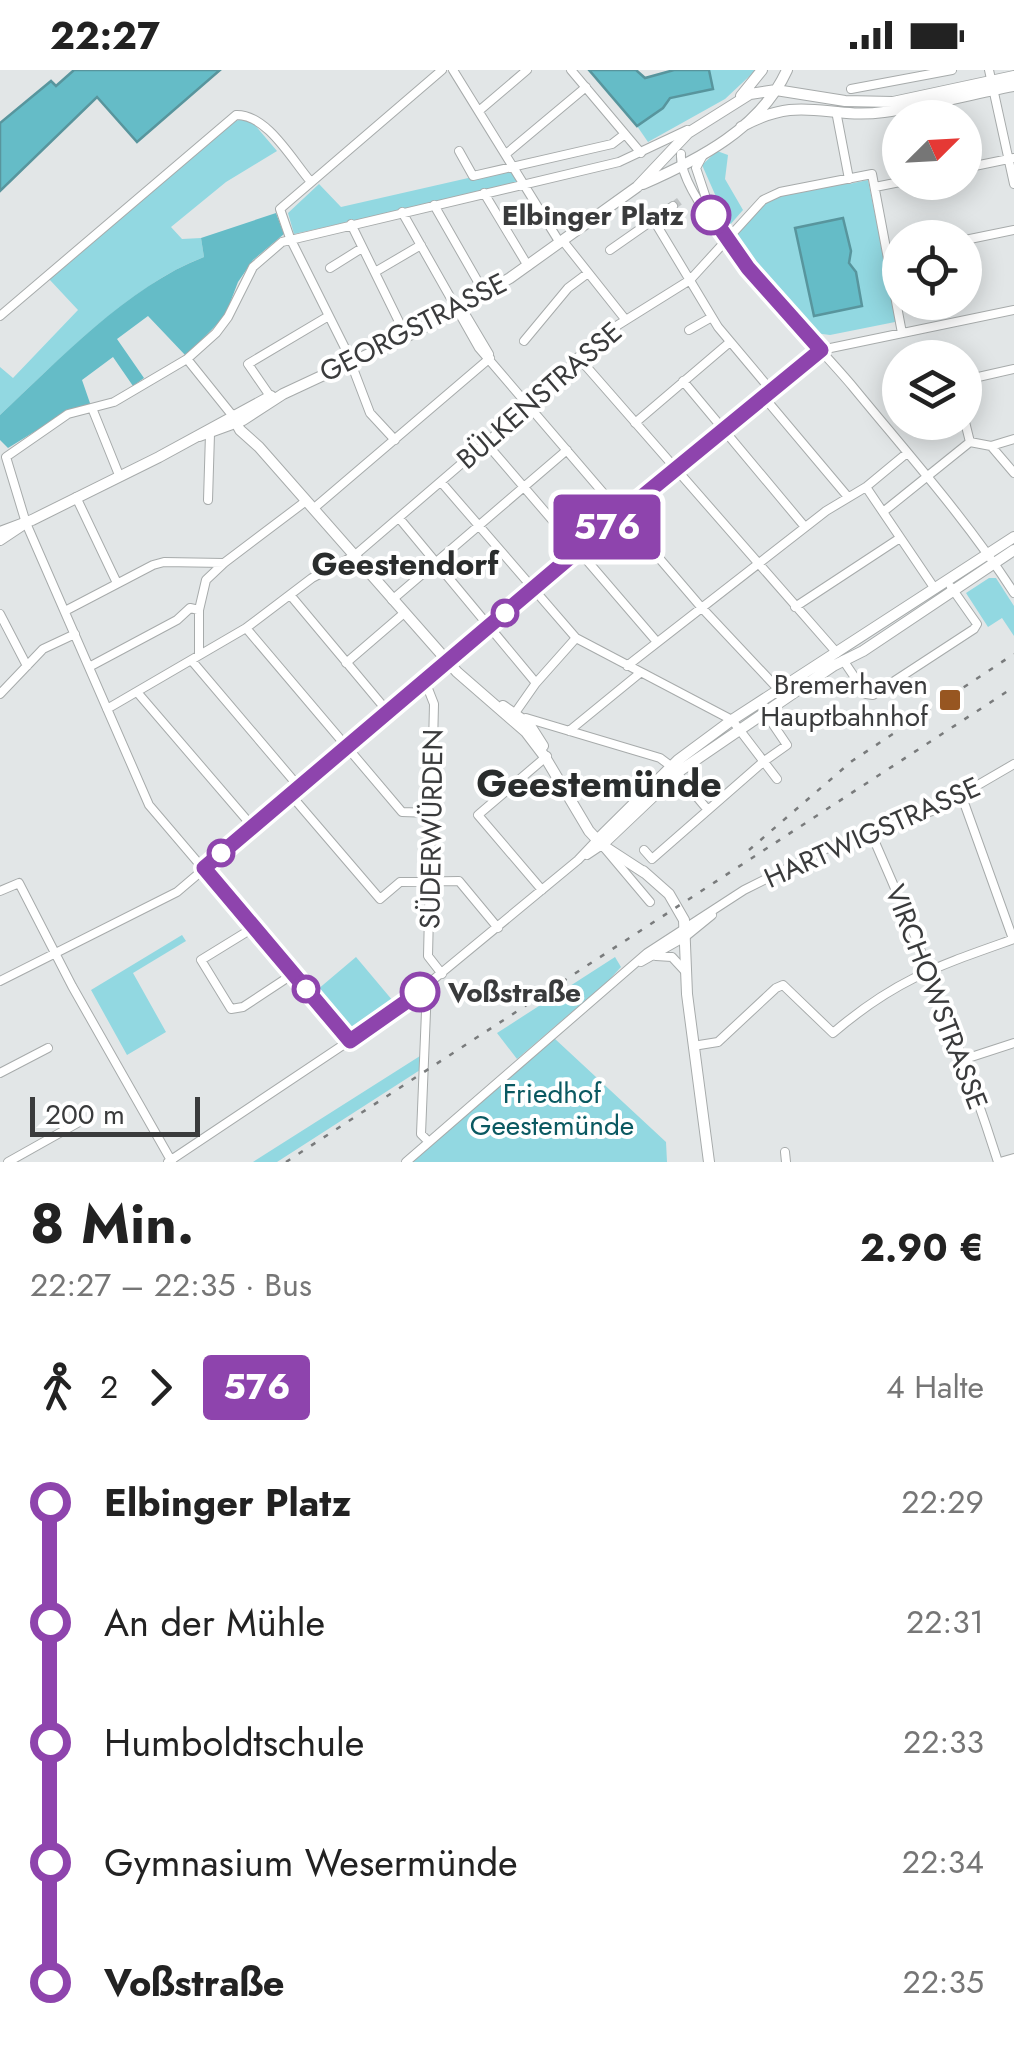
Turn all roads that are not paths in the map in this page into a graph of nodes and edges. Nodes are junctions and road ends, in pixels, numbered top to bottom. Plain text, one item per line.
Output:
1 (442, 70) edge
2 (453, 70) edge
3 (527, 70) edge
4 (571, 70) edge
5 (762, 70) edge
6 (787, 70) edge
7 (952, 70) edge
8 (1014, 76) edge
9 (992, 80) edge
10 (1014, 86) edge
11 (586, 87) junction
12 (851, 89) dead end
13 (776, 90) junction
14 (734, 102) junction
15 (480, 110) junction
16 (836, 111) junction
17 (700, 125) junction
18 (741, 127) junction
19 (625, 134) junction
20 (663, 142) junction
21 (460, 152) dead end
22 (641, 153) junction
23 (506, 154) junction
24 (704, 154) junction
25 (681, 157) junction
26 (1011, 158) edge
27 (982, 164) edge
28 (514, 166) junction
29 (849, 179) junction
30 (310, 182) junction
31 (524, 184) junction
32 (1014, 184) edge
33 (882, 186) edge
34 (637, 187) junction
35 (874, 188) junction
36 (484, 193) junction
37 (434, 205) junction
38 (673, 206) tunnel mouth
39 (402, 212) junction
40 (712, 216) junction
41 (654, 219) junction
42 (351, 224) junction
43 (716, 226) junction
44 (882, 226) edge
45 (1014, 230) edge
46 (982, 237) edge
47 (290, 238) junction
48 (726, 239) junction
49 (561, 242) junction
50 (421, 245) junction
51 (362, 248) junction
52 (610, 250) dead end
53 (528, 266) junction
54 (330, 268) dead end
55 (374, 272) junction
56 (588, 272) junction
57 (690, 280) junction
58 (485, 294) junction
59 (458, 309) junction
60 (1014, 310) edge
61 (0, 316) edge
62 (712, 316) junction
63 (327, 318) junction
64 (625, 319) junction
65 (900, 320) edge
66 (689, 330) dead end
67 (902, 334) junction
68 (406, 336) junction
69 (524, 341) dead end
70 (730, 342) junction
71 (821, 350) junction
72 (578, 357) junction
73 (490, 358) junction
74 (187, 360) junction
75 (349, 362) junction
76 (1014, 370) edge
77 (982, 377) edge
78 (684, 381) junction
79 (767, 392) junction
80 (276, 395) junction
81 (529, 404) junction
82 (92, 408) junction
83 (237, 419) junction
84 (634, 423) junction
85 (724, 428) junction
86 (204, 435) junction
87 (1014, 439) edge
88 (394, 440) junction
89 (970, 442) joint
90 (486, 443) junction
91 (992, 446) junction
92 (567, 450) junction
93 (907, 453) junction
94 (674, 470) junction
95 (1014, 474) edge
96 (119, 476) junction
97 (926, 477) junction
98 (441, 482) junction
99 (524, 487) junction
100 (866, 487) junction
101 (76, 497) junction
102 (848, 497) junction
103 (208, 500) dead end
104 (310, 505) junction
105 (883, 512) junction
106 (621, 514) junction
107 (399, 518) junction
108 (26, 523) junction
109 (479, 526) junction
110 (805, 526) junction
111 (0, 532) edge
112 (1014, 536) edge
113 (900, 538) junction
114 (0, 540) edge
115 (1014, 550) edge
116 (578, 551) junction
117 (354, 556) junction
118 (991, 558) junction
119 (224, 563) junction
120 (434, 564) junction
121 (756, 564) junction
122 (118, 583) junction
123 (534, 589) junction
124 (954, 589) junction
125 (940, 590) junction
126 (1014, 593) edge
127 (291, 596) junction
128 (392, 600) junction
129 (794, 606) junction
130 (701, 607) junction
131 (199, 610) junction
132 (65, 612) junction
133 (0, 614) edge
134 (403, 614) junction
135 (488, 627) junction
136 (246, 628) junction
137 (75, 634) junction
138 (576, 638) junction
139 (657, 642) junction
140 (840, 657) junction
141 (196, 658) junction
142 (447, 662) junction
143 (346, 663) junction
144 (26, 666) junction
145 (627, 666) junction
146 (89, 667) junction
147 (640, 673) junction
148 (425, 681) junction
149 (536, 682) junction
150 (137, 692) junction
151 (0, 694) edge
152 (782, 694) junction
153 (108, 709) junction
154 (388, 712) junction
155 (766, 714) junction
156 (518, 715) junction
157 (732, 720) junction
158 (567, 731) junction
159 (740, 731) junction
160 (531, 732) junction
161 (346, 747) junction
162 (546, 756) junction
163 (763, 762) junction
164 (1014, 764) edge
165 (674, 771) junction
166 (777, 780) dead end
167 (299, 787) junction
168 (290, 794) junction
169 (962, 797) junction
170 (707, 810) junction
171 (432, 813) junction
172 (252, 826) junction
173 (871, 833) junction
174 (602, 840) junction
175 (644, 850) dead end
176 (204, 868) junction
177 (430, 882) junction
178 (542, 890) junction
179 (0, 891) edge
180 (650, 902) dead end
181 (253, 928) junction
182 (498, 928) junction
183 (685, 932) junction
184 (1014, 939) edge
185 (55, 956) junction
186 (652, 957) junction
187 (632, 966) junction
188 (930, 968) junction
189 (684, 970) junction
190 (293, 974) junction
191 (442, 974) junction
192 (0, 981) edge
193 (427, 987) junction
194 (350, 1041) junction
195 (1014, 1043) edge
196 (694, 1046) junction
197 (48, 1048) dead end
198 (965, 1060) junction
199 (0, 1072) edge
200 (81, 1121) dead end
201 (428, 1142) junction
202 (1014, 1158) edge
203 (170, 1161) edge
204 (8, 1162) edge
205 (406, 1162) edge
206 (709, 1162) edge
207 (999, 1162) edge

1 - 30 street
2 - 15 street
3 - 15 street
4 - 11 street
5 - 14 main road
6 - 13 main road
7 - 12 street
8 - 9 main road
9 - 10 main road
9 - 13 main road
9 - 16 main road
9 - 26 street
11 - 19 street
11 - 23 street
13 - 14 main road
13 - 18 main road
14 - 17 main road
15 - 23 street
16 - 18 main road
16 - 29 street
17 - 20 street
17 - 25 main road
18 - 24 main road
19 - 22 street
19 - 28 street
20 - 22 street
20 - 25 street
21 - 28 street
22 - 31 street
23 - 28 street
24 - 25 main road
24 - 40 street
25 - 34 main road, GEORGSTRASSE
25 - 34 main road, GEORGSTRASSE
25 - 40 street
25 - 43 street
26 - 27 street
26 - 32 street
28 - 31 street
29 - 35 street
29 - 48 street, BÜLKENSTRASSE
30 - 47 street
30 - 61 street
31 - 36 street
31 - 49 street
33 - 35 street
34 - 49 main road, GEORGSTRASSE
35 - 44 street
36 - 37 street
36 - 53 street
37 - 39 street
37 - 58 street
38 - 41 street
39 - 42 street
39 - 50 street
40 - 43 street
41 - 52 street
41 - 57 street
42 - 47 street
42 - 51 street
43 - 48 street
45 - 46 street
47 - 63 street
47 - 74 street
48 - 57 street, BÜLKENSTRASSE
48 - 71 street
49 - 53 main road, GEORGSTRASSE
49 - 56 street
50 - 55 street
50 - 59 street
51 - 54 street
51 - 55 street
53 - 58 main road, GEORGSTRASSE
55 - 68 street
56 - 64 street
56 - 69 street
57 - 62 street
57 - 64 street, BÜLKENSTRASSE
58 - 59 main road, GEORGSTRASSE
59 - 68 main road, GEORGSTRASSE
59 - 73 street
60 - 67 street
62 - 66 street
62 - 70 street
63 - 75 street
63 - 80 street
64 - 72 street, BÜLKENSTRASSE
65 - 67 street
67 - 71 street
68 - 75 main road, GEORGSTRASSE
70 - 78 street
70 - 79 street
71 - 79 street
71 - 93 street
72 - 81 street, BÜLKENSTRASSE
72 - 84 street
73 - 81 street
73 - 88 street
74 - 82 street
74 - 83 street
75 - 80 main road, GEORGSTRASSE
75 - 88 street
76 - 77 street
78 - 84 street
78 - 85 street
79 - 85 street
79 - 102 street
80 - 83 main road, GEORGSTRASSE
81 - 90 street, BÜLKENSTRASSE
81 - 92 street
82 - 96 street
82 - 108 street
83 - 86 main road, GEORGSTRASSE
83 - 104 main road
84 - 94 street
85 - 94 street
85 - 110 street
86 - 96 main road, GEORGSTRASSE
86 - 103 street
87 - 91 street
88 - 104 street
89 - 91 street
89 - 97 street
90 - 98 street, BÜLKENSTRASSE
90 - 99 street
91 - 95 street
92 - 99 street
92 - 106 street
93 - 97 street
93 - 100 street
94 - 106 street
94 - 121 street
96 - 101 main road, GEORGSTRASSE
97 - 105 street
97 - 118 street
98 - 107 street, BÜLKENSTRASSE
98 - 109 street
99 - 109 street
99 - 116 street
100 - 102 street
100 - 105 street
101 - 108 main road, GEORGSTRASSE
101 - 122 street
102 - 110 street
104 - 117 main road
104 - 119 street
105 - 113 street
106 - 116 street
106 - 130 street
107 - 117 street, BÜLKENSTRASSE
107 - 120 street
108 - 111 main road, GEORGSTRASSE
108 - 114 main road, GEORGSTRASSE
108 - 132 street
109 - 120 street
109 - 123 street
110 - 121 street
112 - 118 main road
113 - 125 street
113 - 129 street
115 - 118 main road
116 - 123 street
116 - 139 street
117 - 127 street, BÜLKENSTRASSE
117 - 128 main road
118 - 124 main road
118 - 125 main road
118 - 126 street
119 - 122 street
119 - 131 street
120 - 128 street
120 - 135 street
121 - 129 street
121 - 130 street
122 - 132 street
123 - 135 street
123 - 138 street
124 - 125 main road
124 - 140 street
125 - 140 main road
127 - 136 street, BÜLKENSTRASSE
127 - 143 street
128 - 134 main road
129 - 140 street
130 - 139 street
130 - 152 street
131 - 141 street
131 - 146 street
132 - 137 street
133 - 144 street
134 - 142 main road
134 - 143 street
135 - 142 street
135 - 149 street
136 - 141 street, BÜLKENSTRASSE
136 - 161 street
137 - 144 street
137 - 146 street
138 - 145 street
138 - 149 street
139 - 145 street
140 - 152 main road
141 - 150 street, BÜLKENSTRASSE
141 - 167 street
142 - 148 street
142 - 156 main road
142 - 160 main road
143 - 154 street
144 - 151 street
145 - 147 street
146 - 153 street
147 - 157 street
147 - 158 street
148 - 154 street
148 - 171 street, SÜDERWÜRDEN
149 - 156 street
150 - 153 street, BÜLKENSTRASSE
150 - 172 street
152 - 155 main road
152 - 157 main road
153 - 176 street
154 - 161 street
155 - 159 main road
155 - 163 street
156 - 158 street
156 - 160 main road
157 - 159 street
157 - 165 main road
158 - 160 street
158 - 165 street
159 - 163 street
159 - 165 main road
160 - 162 main road
161 - 167 street
161 - 171 street
162 - 174 main road
162 - 178 street
163 - 166 street
163 - 170 street
164 - 169 street, HARTWIGSTRASSE
165 - 170 street
165 - 174 main road
167 - 168 street
168 - 172 street
168 - 177 street
169 - 173 street, HARTWIGSTRASSE
169 - 184 street
170 - 175 street
171 - 177 street, SÜDERWÜRDEN
172 - 176 street
173 - 183 street, HARTWIGSTRASSE
173 - 188 street, VIRCHOWSTRASSE
174 - 178 street
174 - 180 street
174 - 183 main road
176 - 181 street
176 - 185 street
177 - 182 street
177 - 191 street, SÜDERWÜRDEN
178 - 182 street
179 - 185 street
181 - 190 street
181 - 190 street
182 - 191 street
183 - 186 street
183 - 187 street
183 - 189 main road
184 - 188 street
185 - 192 street
185 - 203 street
186 - 187 street
186 - 189 street
187 - 201 street
188 - 196 street
188 - 198 street, VIRCHOWSTRASSE
189 - 196 main road
190 - 194 street
191 - 193 street
193 - 194 street
193 - 201 street
194 - 203 street
195 - 198 street
196 - 206 main road
197 - 199 street
198 - 207 street, VIRCHOWSTRASSE
200 - 204 street
201 - 205 street
202 - 207 street

